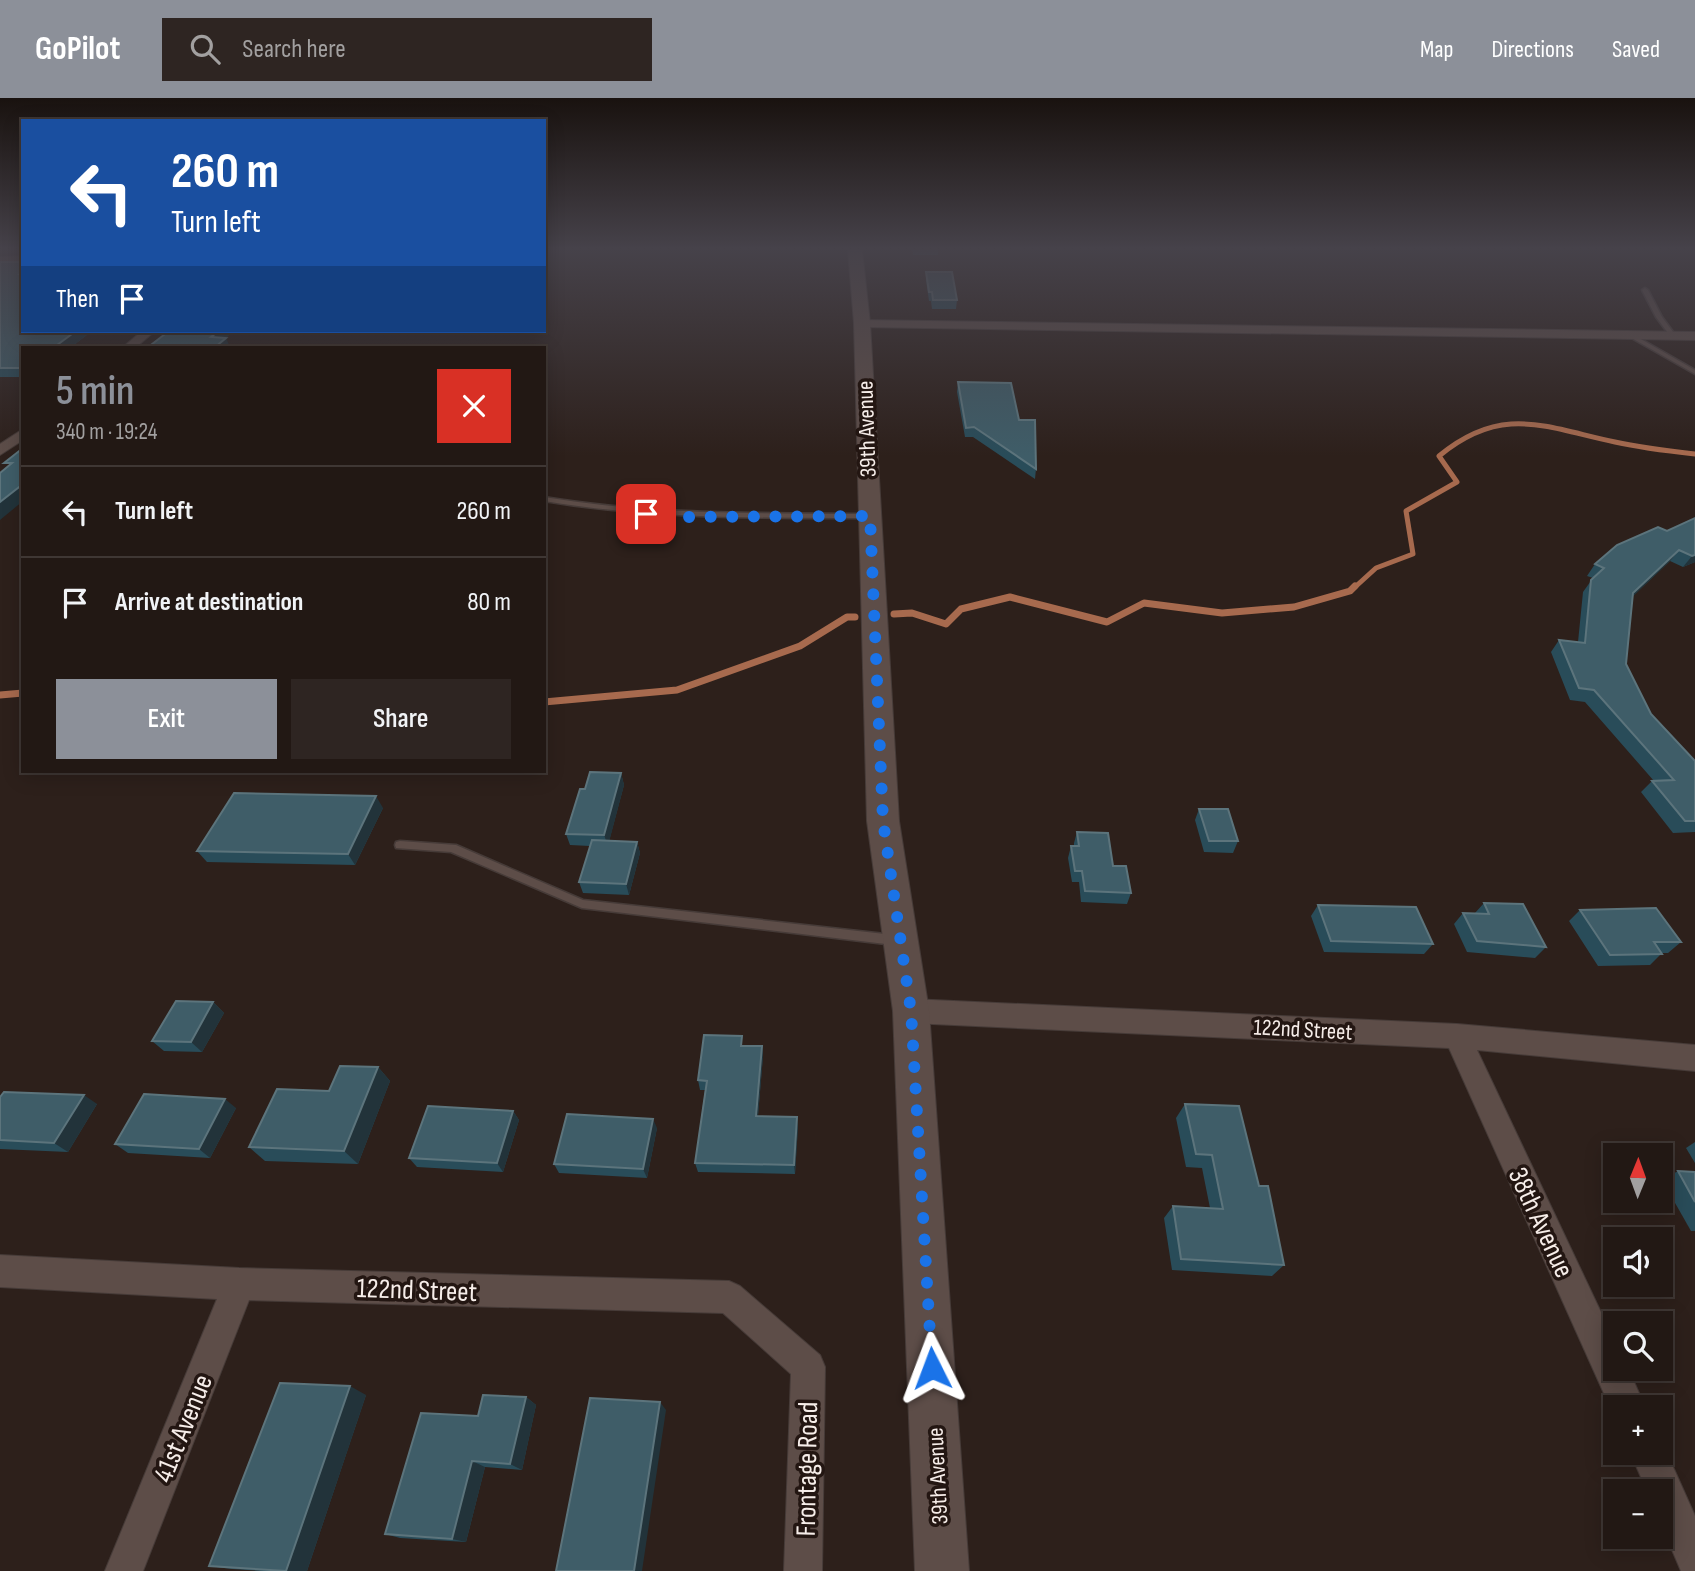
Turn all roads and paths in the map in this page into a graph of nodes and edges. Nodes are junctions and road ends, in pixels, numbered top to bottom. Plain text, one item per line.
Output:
1 (862, 319) edge
2 (1659, 319) edge
3 (862, 323) junction
4 (147, 333) edge
5 (1630, 335) junction
6 (1673, 336) junction
7 (1695, 336) edge
8 (130, 346) edge
9 (1695, 372) edge
10 (21, 435) edge
11 (0, 451) edge
12 (546, 499) edge
13 (870, 516) junction
14 (401, 845) dead end
15 (901, 941) junction
16 (911, 1011) junction
17 (1457, 1036) junction
18 (1695, 1058) edge
19 (0, 1271) edge
20 (239, 1284) junction
21 (808, 1367) joint
22 (1622, 1395) edge
23 (1654, 1465) edge
24 (1695, 1560) edge
25 (124, 1571) edge
26 (803, 1571) edge
27 (942, 1571) edge

1 - 3 main road, 39th Avenue
2 - 6 lane
3 - 5 street
3 - 13 main road, 39th Avenue
4 - 8 street
5 - 6 street
5 - 9 lane
6 - 7 street
10 - 11 street
12 - 13 lane
13 - 15 main road, 39th Avenue
14 - 15 lane
15 - 16 main road, 39th Avenue
16 - 17 street, 122nd Street
16 - 27 main road, 39th Avenue
17 - 18 street, 122nd Street
17 - 22 street, 38th Avenue
19 - 20 street, 122nd Street
20 - 21 street, 122nd Street
20 - 25 street, 41st Avenue
21 - 26 street, Frontage Road
23 - 24 street

